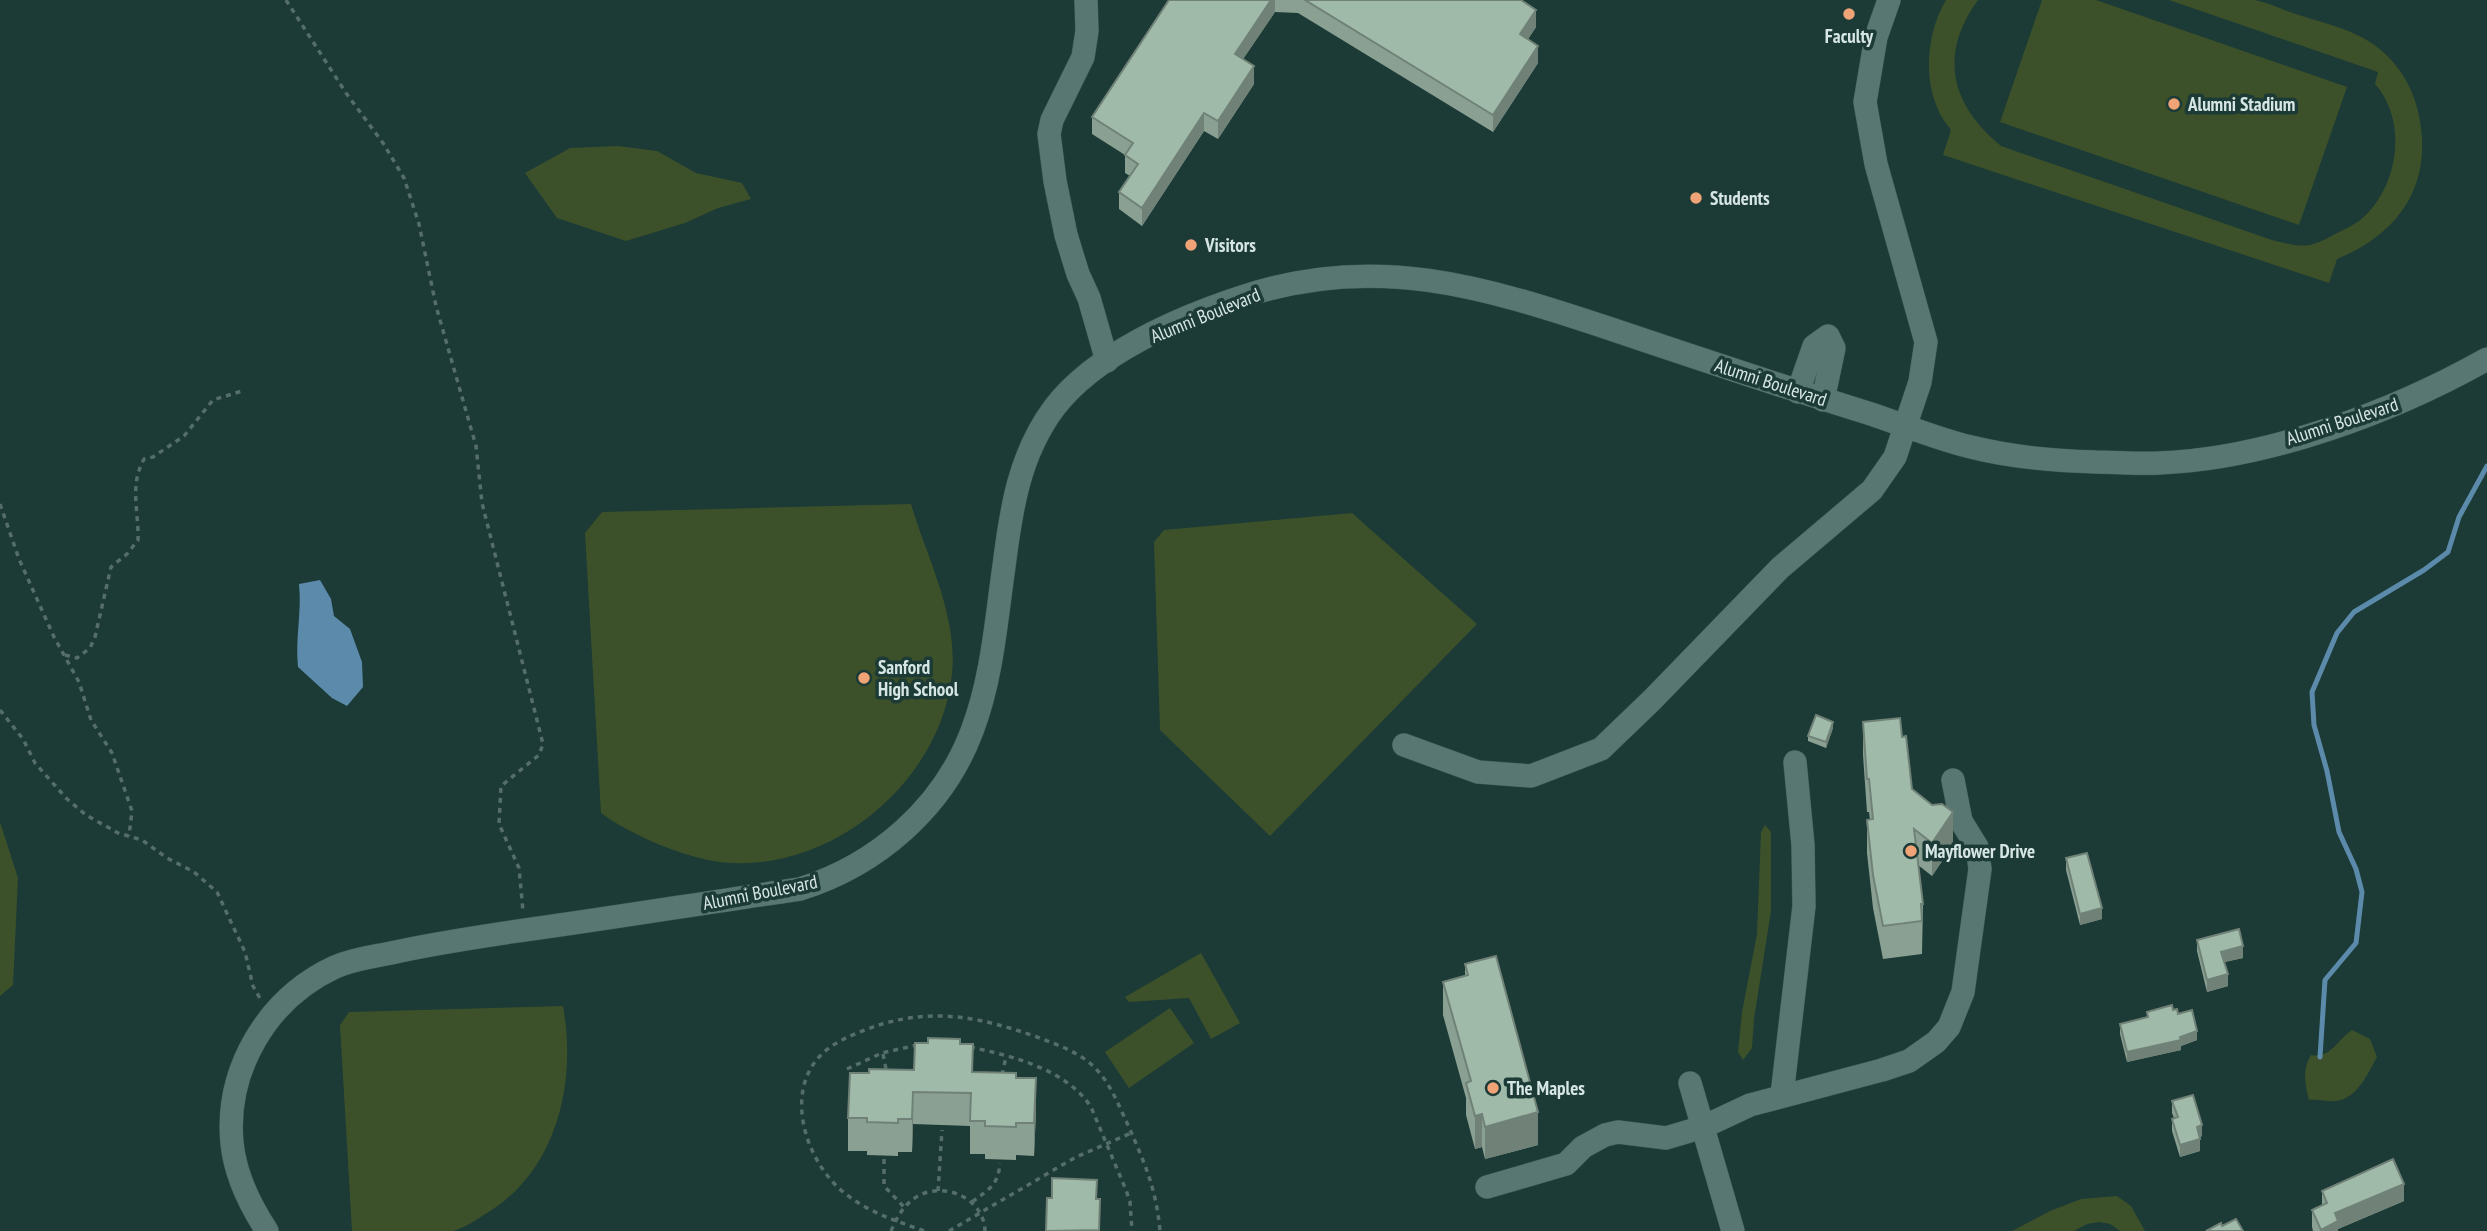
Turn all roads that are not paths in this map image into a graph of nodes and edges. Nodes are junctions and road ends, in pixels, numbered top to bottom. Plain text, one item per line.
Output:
1 (1086, 0) edge
2 (1889, 0) edge
3 (2487, 359) edge
4 (1107, 361) junction
5 (1798, 392) junction
6 (1823, 400) junction
7 (1908, 426) junction
8 (1404, 745) dead end
9 (1795, 762) dead end
10 (1954, 780) dead end
11 (1690, 1083) dead end
12 (1782, 1095) junction
13 (1703, 1127) junction
14 (1566, 1164) junction
15 (1560, 1186) dead end
16 (1487, 1187) dead end
17 (267, 1231) edge
18 (1733, 1231) edge

1 - 4 street
2 - 7 street
3 - 7 street, Alumni Boulevard
4 - 5 street, Alumni Boulevard
4 - 17 street, Alumni Boulevard
5 - 6 street, Alumni Boulevard
5 - 6 street
6 - 7 street, Alumni Boulevard
7 - 8 street
9 - 12 street
10 - 12 street
11 - 13 street
12 - 13 street
13 - 14 street
13 - 18 street
14 - 15 street
14 - 16 street

